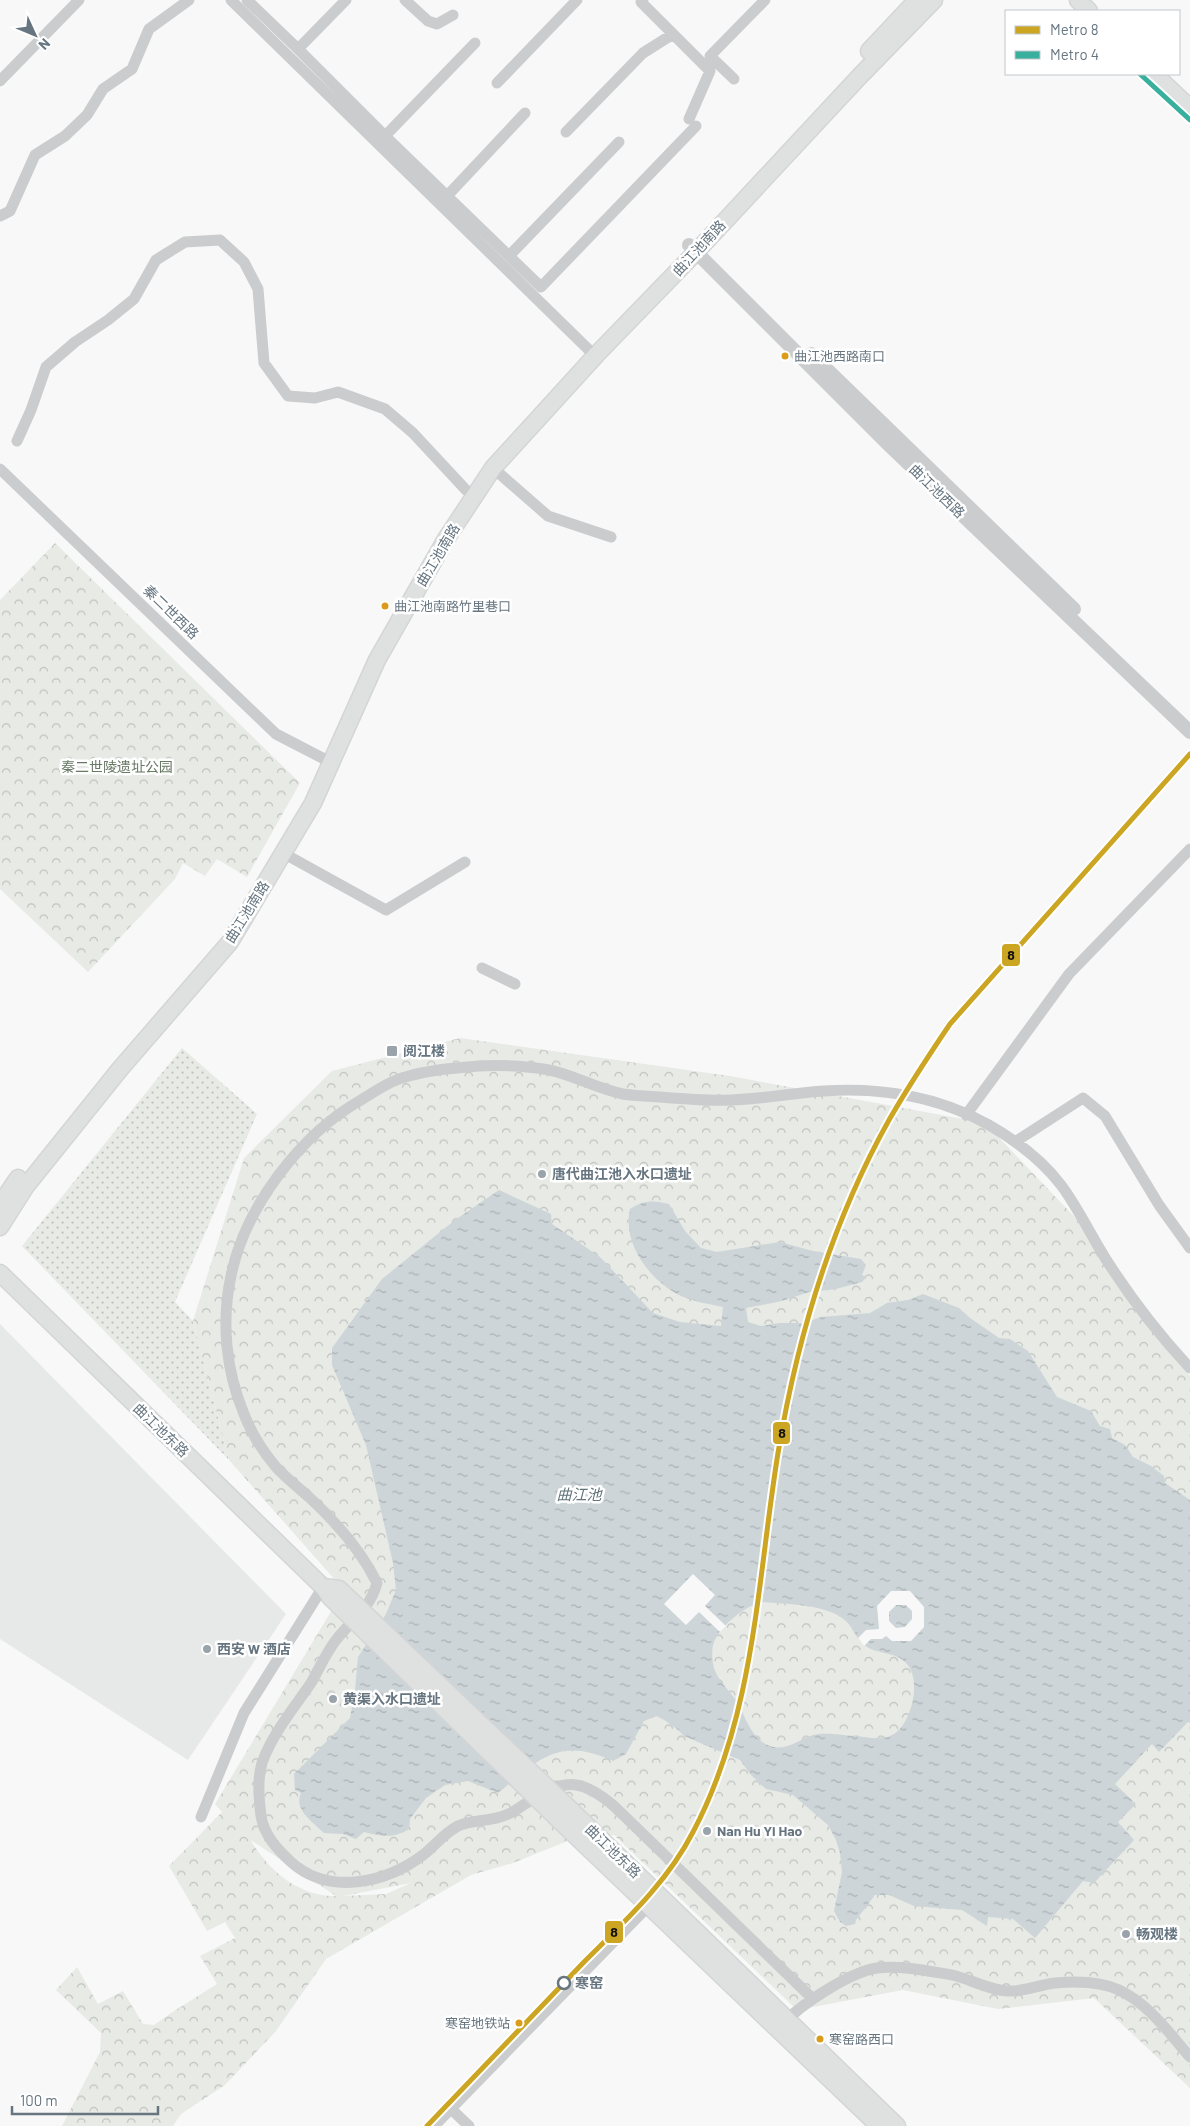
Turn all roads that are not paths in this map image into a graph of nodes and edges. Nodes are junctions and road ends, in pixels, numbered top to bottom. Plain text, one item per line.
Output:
1 (79, 0) edge
2 (188, 0) edge
3 (231, 0) edge
4 (247, 0) edge
5 (346, 0) edge
6 (406, 0) edge
7 (577, 0) edge
8 (643, 0) edge
9 (765, 0) edge
10 (917, 0) edge
11 (934, 0) edge
12 (1078, 0) edge
13 (1092, 0) edge
14 (1088, 10) edge
15 (1103, 10) edge
16 (453, 15) dead end
17 (674, 34) junction
18 (475, 43) dead end
19 (298, 49) junction
20 (1155, 75) edge
21 (1169, 75) edge
22 (734, 79) dead end
23 (0, 82) edge
24 (497, 83) dead end
25 (1190, 96) edge
26 (1190, 108) edge
27 (525, 113) dead end
28 (566, 132) dead end
29 (384, 136) junction
30 (619, 142) dead end
31 (447, 196) junction
32 (0, 216) edge
33 (695, 245) junction
34 (509, 256) junction
35 (588, 349) junction
36 (17, 441) dead end
37 (493, 468) junction
38 (0, 469) edge
39 (466, 490) junction
40 (611, 536) dead end
41 (1190, 728) edge
42 (326, 760) junction
43 (1190, 849) edge
44 (283, 854) junction
45 (465, 862) dead end
46 (482, 968) dead end
47 (515, 984) dead end
48 (966, 1115) junction
49 (1015, 1142) junction
50 (0, 1205) edge
51 (0, 1227) edge
52 (1190, 1248) edge
53 (0, 1273) edge
54 (1190, 1368) edge
55 (326, 1592) junction
56 (201, 1816) dead end
57 (653, 1900) junction
58 (813, 1999) junction
59 (783, 2024) junction
60 (1190, 2057) edge
61 (450, 2108) junction
62 (432, 2126) edge
63 (469, 2126) edge
64 (879, 2126) edge
65 (898, 2126) edge

1 - 23 street
2 - 32 street
3 - 35 street
4 - 19 street
5 - 19 street
6 - 16 street
7 - 24 street
8 - 17 street
9 - 22 street
10 - 33 main road, 曲江池南路
11 - 33 main road, 曲江池南路
12 - 14 main road
13 - 15 main road
17 - 28 street
17 - 34 street
18 - 29 street
19 - 29 street
20 - 26 main road
21 - 25 main road
27 - 31 street
29 - 31 street
30 - 34 street
31 - 34 street
33 - 35 main road, 曲江池南路
33 - 37 main road, 曲江池南路
33 - 41 street, 曲江池西路
35 - 39 main road, 曲江池南路
36 - 39 street
37 - 40 street
37 - 42 main road, 曲江池南路
38 - 42 street, 秦二世西路
39 - 42 main road, 曲江池南路
42 - 44 main road, 曲江池南路
42 - 50 main road, 曲江池南路
43 - 48 street
44 - 45 street
44 - 51 main road, 曲江池南路
46 - 47 street
48 - 49 street
48 - 58 street
49 - 52 street
49 - 54 street
53 - 55 main road, 曲江池东路
55 - 56 street
55 - 57 main road, 曲江池东路, bridge
57 - 59 main road, 曲江池东路
57 - 61 street
58 - 59 street
58 - 60 street
59 - 64 main road, 曲江池东路
59 - 65 main road, 曲江池东路
61 - 62 street
61 - 63 street

